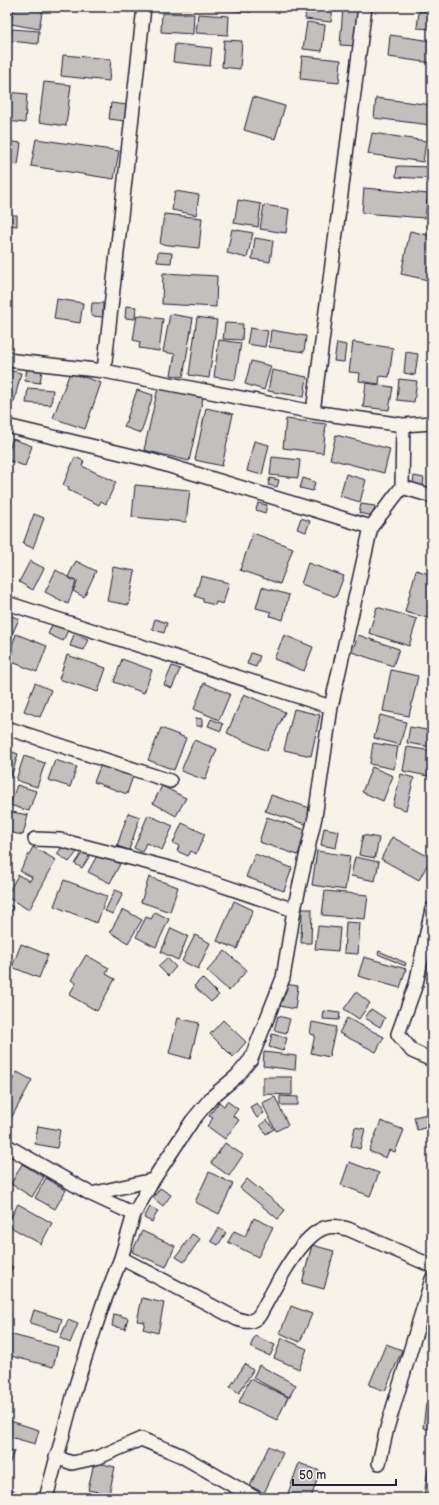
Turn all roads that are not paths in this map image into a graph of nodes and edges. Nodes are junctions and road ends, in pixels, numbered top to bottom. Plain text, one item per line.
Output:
1 (144, 7) edge
2 (365, 7) edge
3 (7, 360) edge
4 (104, 370) junction
5 (313, 412) junction
6 (432, 423) edge
7 (403, 425) junction
8 (7, 426) edge
9 (402, 487) junction
10 (432, 496) edge
11 (371, 527) junction
12 (7, 603) edge
13 (331, 707) junction
14 (7, 728) edge
15 (170, 781) dead end
16 (35, 839) dead end
17 (432, 909) edge
18 (294, 910) junction
19 (432, 1060) edge
20 (7, 1146) edge
21 (153, 1180) junction
22 (91, 1194) junction
23 (134, 1214) junction
24 (121, 1258) junction
25 (432, 1266) edge
26 (432, 1279) edge
27 (56, 1457) junction
28 (379, 1463) dead end
29 (46, 1498) edge
30 (255, 1498) edge

1 - 4 street
2 - 5 street
3 - 4 street
4 - 5 street
5 - 7 street
6 - 7 street
7 - 9 street
8 - 11 street
9 - 10 street
9 - 11 street
11 - 13 street
12 - 13 street
13 - 18 street
14 - 15 street
16 - 18 street
17 - 19 street
18 - 21 street
20 - 22 street
21 - 22 street
21 - 23 street
22 - 23 street
23 - 24 street
24 - 25 street
24 - 27 street
26 - 28 street
27 - 29 street
27 - 30 street

